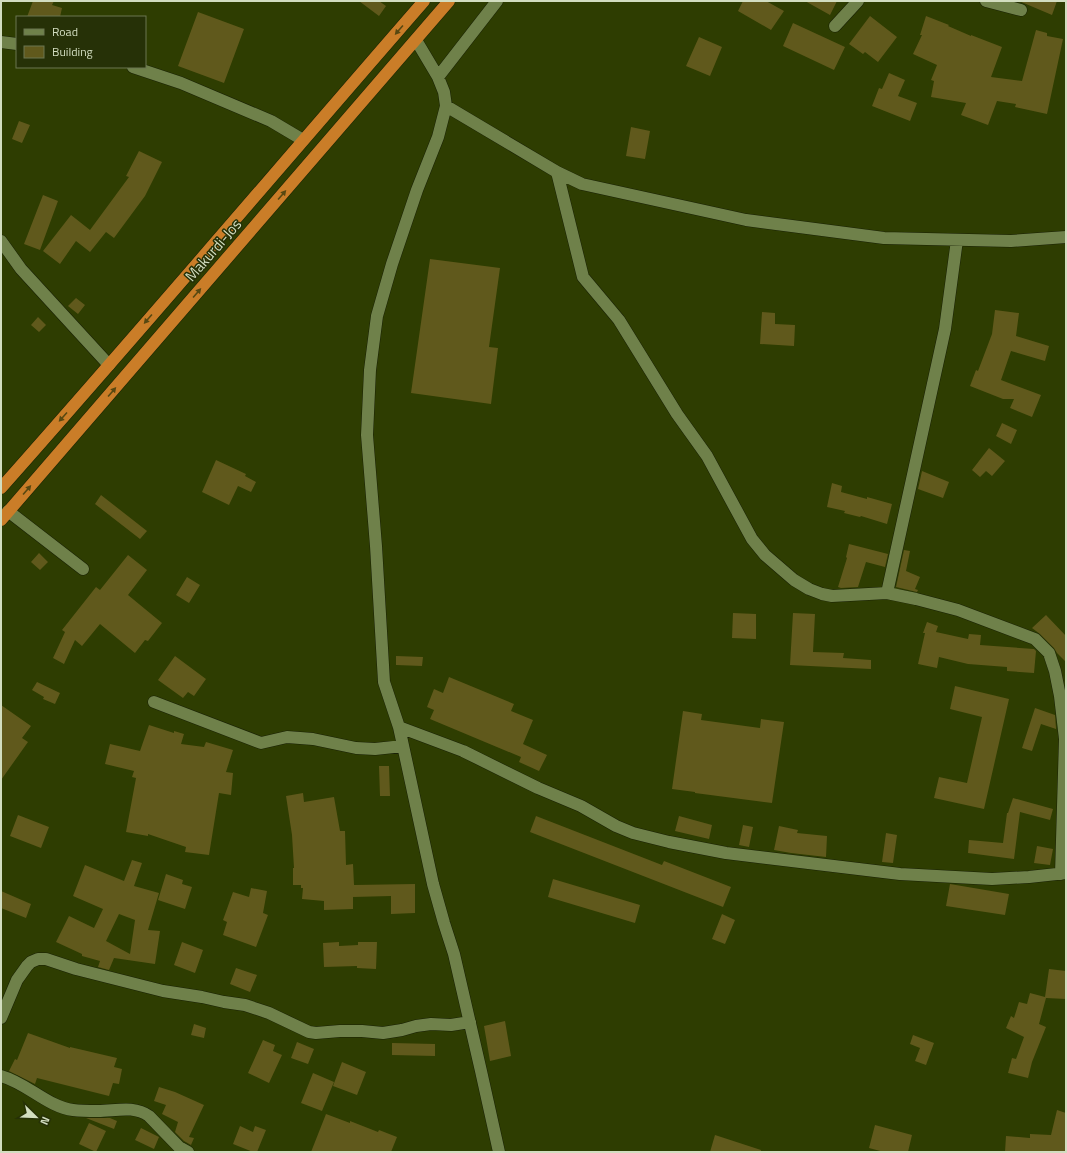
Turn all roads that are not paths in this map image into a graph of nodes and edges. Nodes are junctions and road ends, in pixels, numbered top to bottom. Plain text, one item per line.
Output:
1 (424, 1) edge
2 (449, 1) edge
3 (497, 1) edge
4 (858, 1) edge
5 (986, 1) edge
6 (1021, 10) dead end
7 (835, 26) dead end
8 (416, 40) junction
9 (1, 42) edge
10 (16, 44) edge
11 (136, 68) edge
12 (438, 77) junction
13 (446, 106) junction
14 (303, 140) junction
15 (557, 172) junction
16 (1066, 237) edge
17 (1, 240) edge
18 (957, 240) junction
19 (109, 365) junction
20 (1, 488) edge
21 (5, 515) edge
22 (82, 569) dead end
23 (887, 593) junction
24 (154, 702) dead end
25 (399, 727) junction
26 (403, 746) junction
27 (1063, 873) edge
28 (1, 1018) edge
29 (470, 1022) junction
30 (1, 1076) edge
31 (188, 1152) edge
32 (499, 1152) edge

1 -> 14 highway, Makurdi-Jos
2 - 8 highway, Makurdi-Jos
3 - 12 street
4 - 7 street
5 - 6 street
8 - 12 street
21 -> 8 highway, Makurdi-Jos
9 - 10 street
11 - 14 street
12 - 13 street
13 - 15 street
13 - 25 street
14 -> 19 highway, Makurdi-Jos
15 - 18 street
15 - 23 street
16 - 18 street
17 - 19 street
18 - 23 street
19 -> 20 highway, Makurdi-Jos
21 - 22 street
23 - 27 street
24 - 26 street
25 - 26 street
25 - 27 street
26 - 29 street
28 - 29 street
29 - 32 street
30 - 31 street

